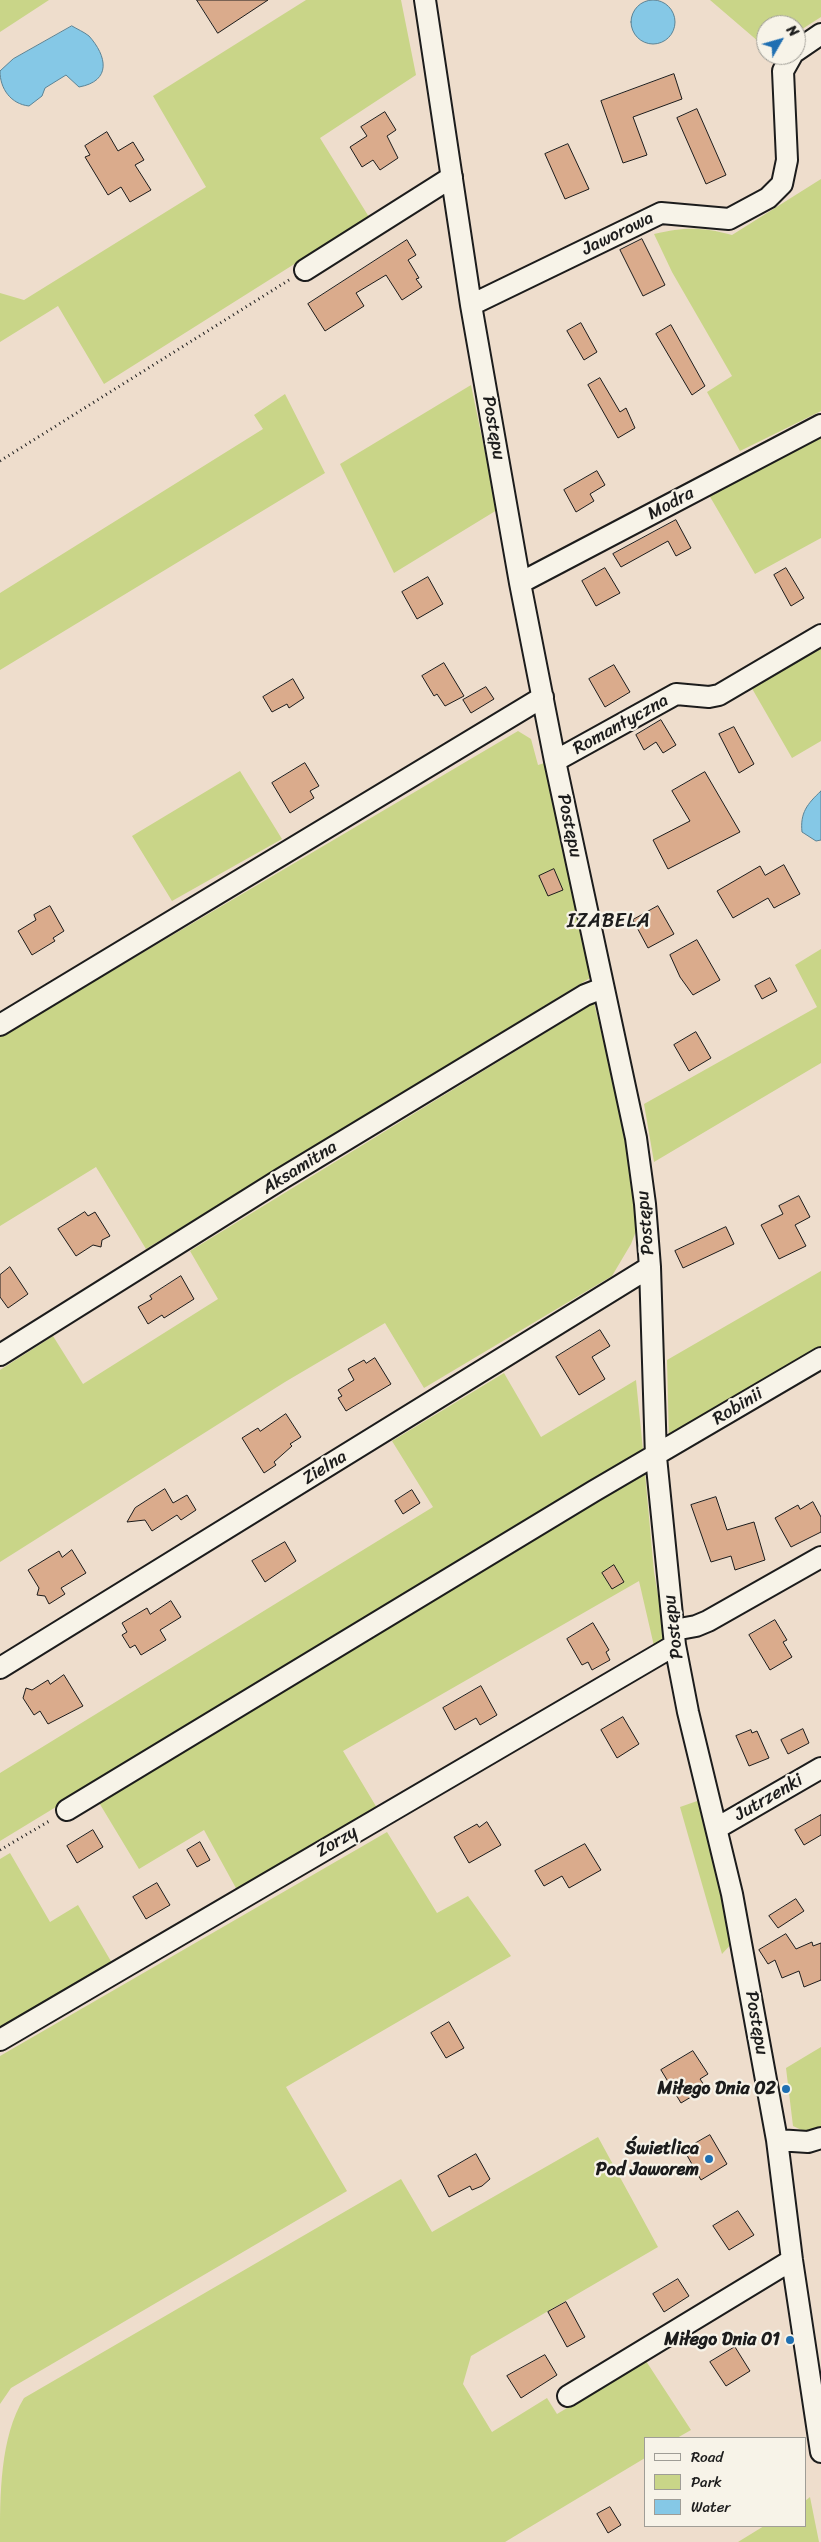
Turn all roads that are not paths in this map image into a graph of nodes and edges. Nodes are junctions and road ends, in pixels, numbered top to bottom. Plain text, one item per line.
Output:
1 (425, 0) edge
2 (821, 34) edge
3 (806, 44) edge
4 (786, 65) edge
5 (452, 177) junction
6 (305, 270) road end
7 (471, 305) junction
8 (821, 425) edge
9 (520, 583) junction
10 (821, 635) edge
11 (543, 697) junction
12 (555, 761) junction
13 (603, 988) junction
14 (0, 1025) edge
15 (650, 1267) junction
16 (0, 1355) edge
17 (821, 1358) edge
18 (656, 1457) junction
19 (821, 1557) edge
20 (675, 1638) junction
21 (0, 1668) edge
22 (821, 1768) edge
23 (67, 1810) road end
24 (717, 1828) junction
25 (0, 2040) edge
26 (821, 2138) edge
27 (777, 2140) junction
28 (792, 2260) junction
29 (815, 2363) edge
30 (568, 2396) dead end
31 (821, 2452) edge

1 - 5 street, Postępu
2 - 3 street
4 - 7 street, Jaworowa
5 - 6 street
5 - 7 street, Postępu
7 - 9 street, Postępu
8 - 9 street, Modra
9 - 11 street, Postępu
10 - 12 street, Romantyczna
11 - 12 street, Postępu
11 - 14 street
12 - 13 street, Postępu
13 - 15 street, Postępu
13 - 16 street, Aksamitna
15 - 18 street, Postępu
15 - 21 street, Zielna
17 - 18 street, Robinii
18 - 20 street, Postępu
18 - 23 street, Robinii
19 - 20 street, Zorzy
20 - 24 street, Postępu
20 - 25 street, Zorzy
22 - 24 street, Jutrzenki
24 - 27 street, Postępu
26 - 27 street
27 - 28 street, Postępu
28 - 29 street, Postępu
28 - 30 street
29 - 31 street, Postępu

